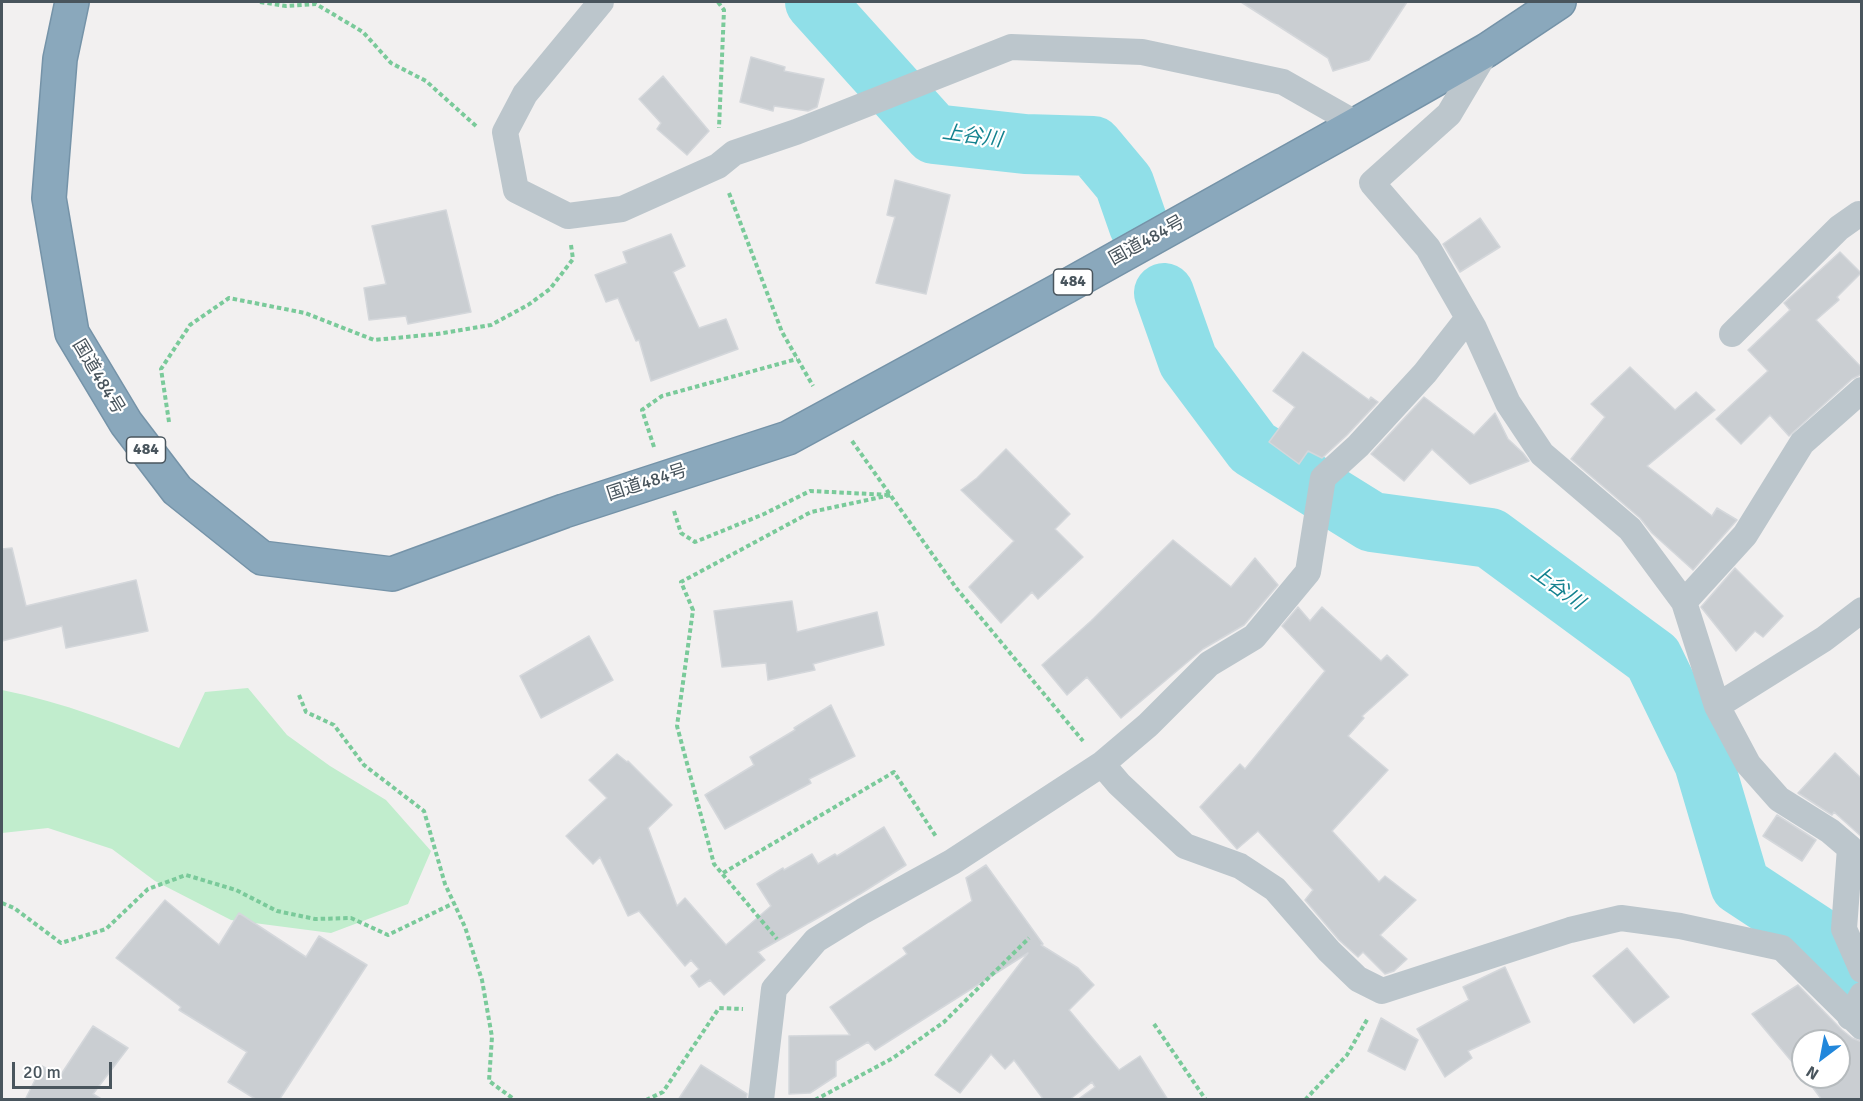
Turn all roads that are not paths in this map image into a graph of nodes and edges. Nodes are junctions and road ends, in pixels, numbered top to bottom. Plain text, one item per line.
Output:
1 (72, 2) edge
2 (601, 2) edge
3 (1559, 2) edge
4 (1487, 50) junction
5 (1357, 124) junction
6 (1862, 215) edge
7 (1468, 318) junction
8 (1732, 334) dead end
9 (1862, 390) edge
10 (1684, 602) junction
11 (1862, 610) edge
12 (1717, 706) junction
13 (1102, 764) junction
14 (1862, 970) edge
15 (1858, 1013) edge
16 (761, 1100) edge

1 - 5 highway, 国道484号 / 484
2 - 5 street
3 - 4 highway, 国道484号 / 484
4 - 5 highway, 国道484号 / 484
4 - 7 street
6 - 8 street
7 - 10 street
7 - 13 street
9 - 10 street
10 - 12 street
11 - 12 street
12 - 14 street
13 - 15 street
13 - 16 street

